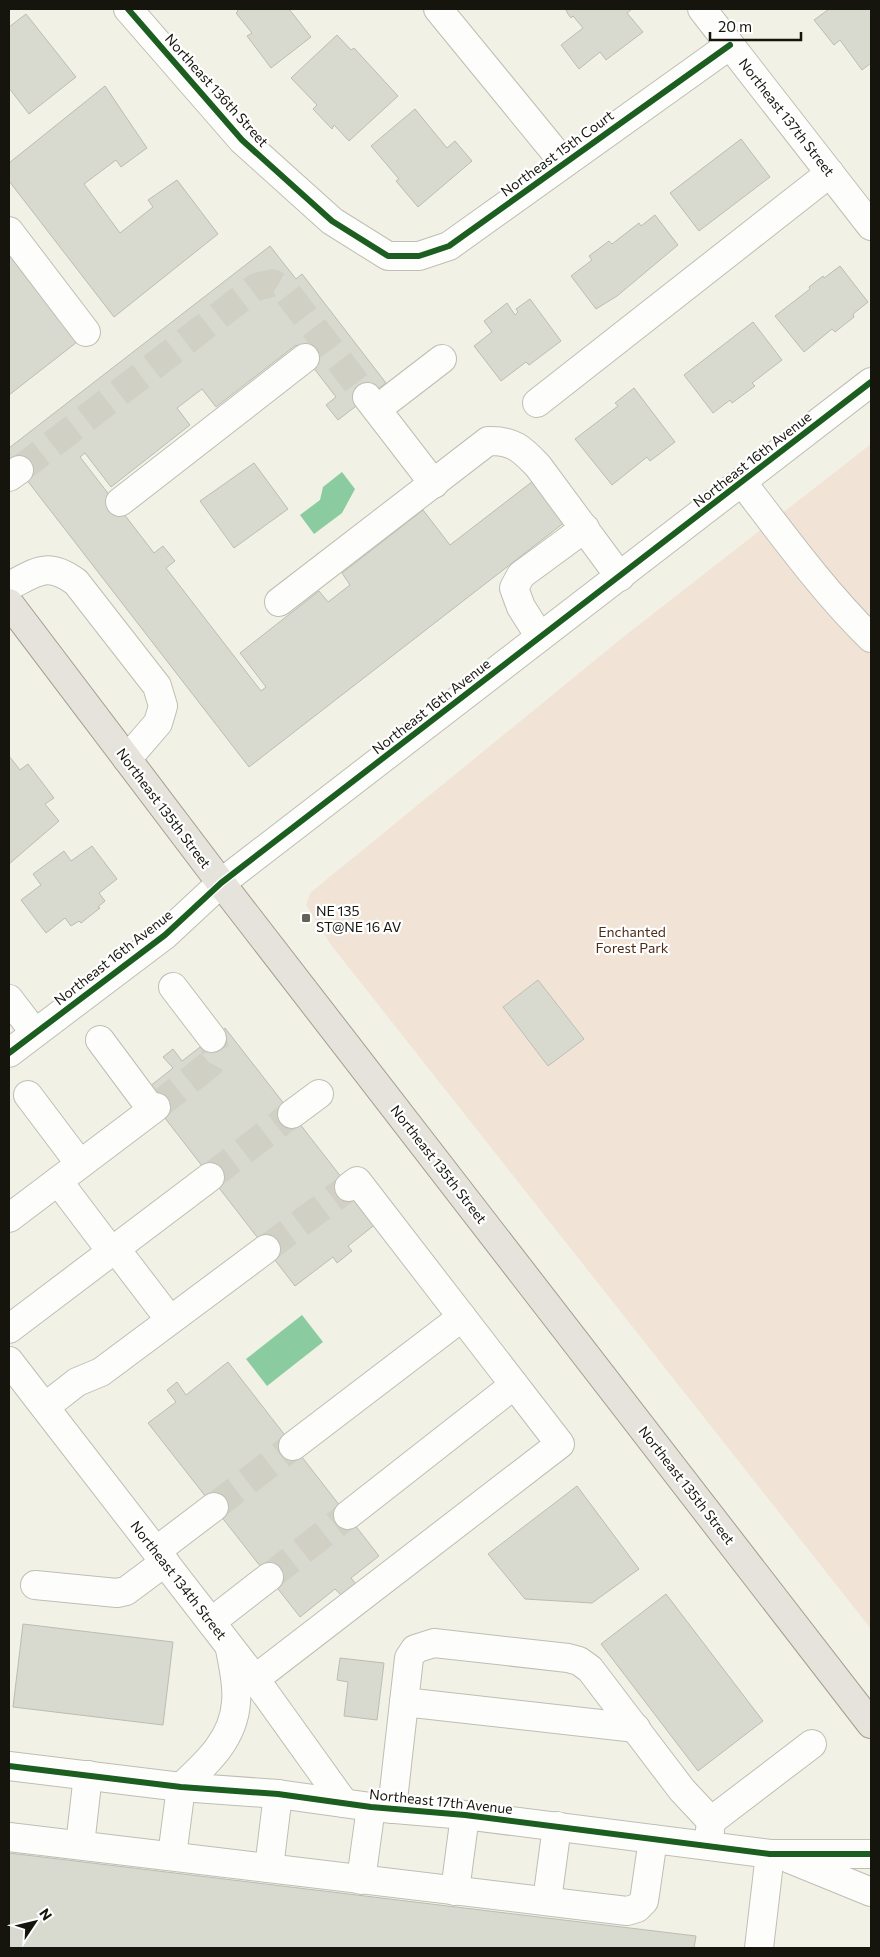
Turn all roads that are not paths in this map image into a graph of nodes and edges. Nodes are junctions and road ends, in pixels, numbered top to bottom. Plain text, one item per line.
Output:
1 (128, 9) edge
2 (438, 9) edge
3 (702, 9) edge
4 (730, 45) junction
5 (564, 163) junction
6 (830, 173) junction
7 (871, 226) edge
8 (9, 231) edge
9 (388, 256) joint
10 (86, 332) dead end
11 (305, 358) dead end
12 (442, 359) dead end
13 (871, 382) edge
14 (537, 403) dead end
15 (742, 482) junction
16 (434, 484) junction
17 (120, 502) dead end
18 (585, 528) junction
19 (620, 577) junction
20 (9, 586) edge
21 (279, 602) dead end
22 (9, 603) edge
23 (540, 637) junction
24 (871, 638) edge
25 (127, 759) junction
26 (221, 883) junction
27 (173, 987) dead end
28 (9, 999) edge
29 (35, 1033) junction
30 (212, 1038) tunnel mouth
31 (100, 1040) dead end
32 (9, 1053) edge
33 (319, 1094) dead end
34 (28, 1095) dead end
35 (292, 1114) tunnel mouth
36 (80, 1164) junction
37 (210, 1176) tunnel mouth
38 (58, 1181) junction
39 (349, 1187) dead end
40 (9, 1217) edge
41 (266, 1249) tunnel mouth
42 (113, 1250) junction
43 (462, 1317) junction
44 (170, 1320) junction
45 (9, 1329) edge
46 (9, 1361) edge
47 (514, 1385) junction
48 (45, 1407) junction
49 (293, 1446) tunnel mouth
50 (214, 1507) tunnel mouth
51 (348, 1515) tunnel mouth
52 (161, 1556) junction
53 (269, 1577) tunnel mouth
54 (36, 1585) dead end
55 (211, 1622) junction
56 (230, 1647) junction
57 (255, 1680) junction
58 (404, 1702) junction
59 (871, 1724) edge
60 (636, 1728) junction
61 (812, 1744) dead end
62 (9, 1766) edge
63 (88, 1775) junction
64 (180, 1787) junction
65 (278, 1794) junction
66 (344, 1803) junction
67 (381, 1808) junction
68 (465, 1815) junction
69 (557, 1826) junction
70 (710, 1834) junction
71 (9, 1837) edge
72 (654, 1839) junction
73 (80, 1845) junction
74 (772, 1854) junction
75 (871, 1854) edge
76 (172, 1856) junction
77 (269, 1868) junction
78 (361, 1880) junction
79 (455, 1891) junction
80 (871, 1892) edge
81 (548, 1902) junction
82 (759, 1948) edge

1 - 9 street, Northeast 136th Street
2 - 5 street
3 - 4 street, Northeast 137th Street
4 - 5 street, Northeast 15th Court
4 - 6 street, Northeast 137th Street
5 - 9 street, Northeast 15th Court
6 - 7 street, Northeast 137th Street
6 - 14 street
8 - 10 street
11 - 17 street
12 - 16 street
13 - 15 street, Northeast 16th Avenue
15 - 19 street, Northeast 16th Avenue
15 - 24 street
16 - 18 street
16 - 21 street
18 - 19 street
18 - 23 street
19 - 23 street, Northeast 16th Avenue
20 - 25 street
22 - 25 main road, Northeast 135th Street
23 - 26 street, Northeast 16th Avenue
25 - 26 main road, Northeast 135th Street
26 - 29 street, Northeast 16th Avenue
26 - 59 main road, Northeast 135th Street
27 - 30 street
28 - 29 street
29 - 32 street, Northeast 16th Avenue
31 - 36 street
33 - 35 street
34 - 36 street
36 - 38 street
37 - 42 street
38 - 40 street
38 - 42 street
39 - 43 street
41 - 44 street
42 - 44 street
42 - 45 street
43 - 47 street
43 - 49 street
44 - 48 street
46 - 48 street, Northeast 134th Street
47 - 51 street
47 - 57 street
48 - 52 street, Northeast 134th Street
50 - 52 street
52 - 54 street
52 - 55 street, Northeast 134th Street
53 - 55 street
55 - 56 street, Northeast 134th Street
56 - 57 street, Northeast 134th Street
56 - 64 street
57 - 66 street, Northeast 134th Street
58 - 60 street
58 - 60 street
58 - 67 street
60 - 70 street
61 - 70 street
62 - 63 street, Northeast 17th Avenue
63 - 64 street, Northeast 17th Avenue
63 - 73 street
64 - 65 street, Northeast 17th Avenue
64 - 76 street
65 - 66 street, Northeast 17th Avenue
65 - 77 street
66 - 67 street, Northeast 17th Avenue
67 - 68 street, Northeast 17th Avenue
67 - 78 street
68 - 69 street, Northeast 17th Avenue
68 - 79 street
69 - 72 street, Northeast 17th Avenue
69 - 81 street
70 - 72 street, Northeast 17th Avenue
70 - 74 street, Northeast 17th Avenue
71 - 73 street
72 - 81 street
73 - 76 street
74 - 75 street, Northeast 17th Avenue
74 - 80 street, Northeast 17th Avenue
74 - 82 street
76 - 77 street
77 - 78 street
78 - 79 street
79 - 81 street

